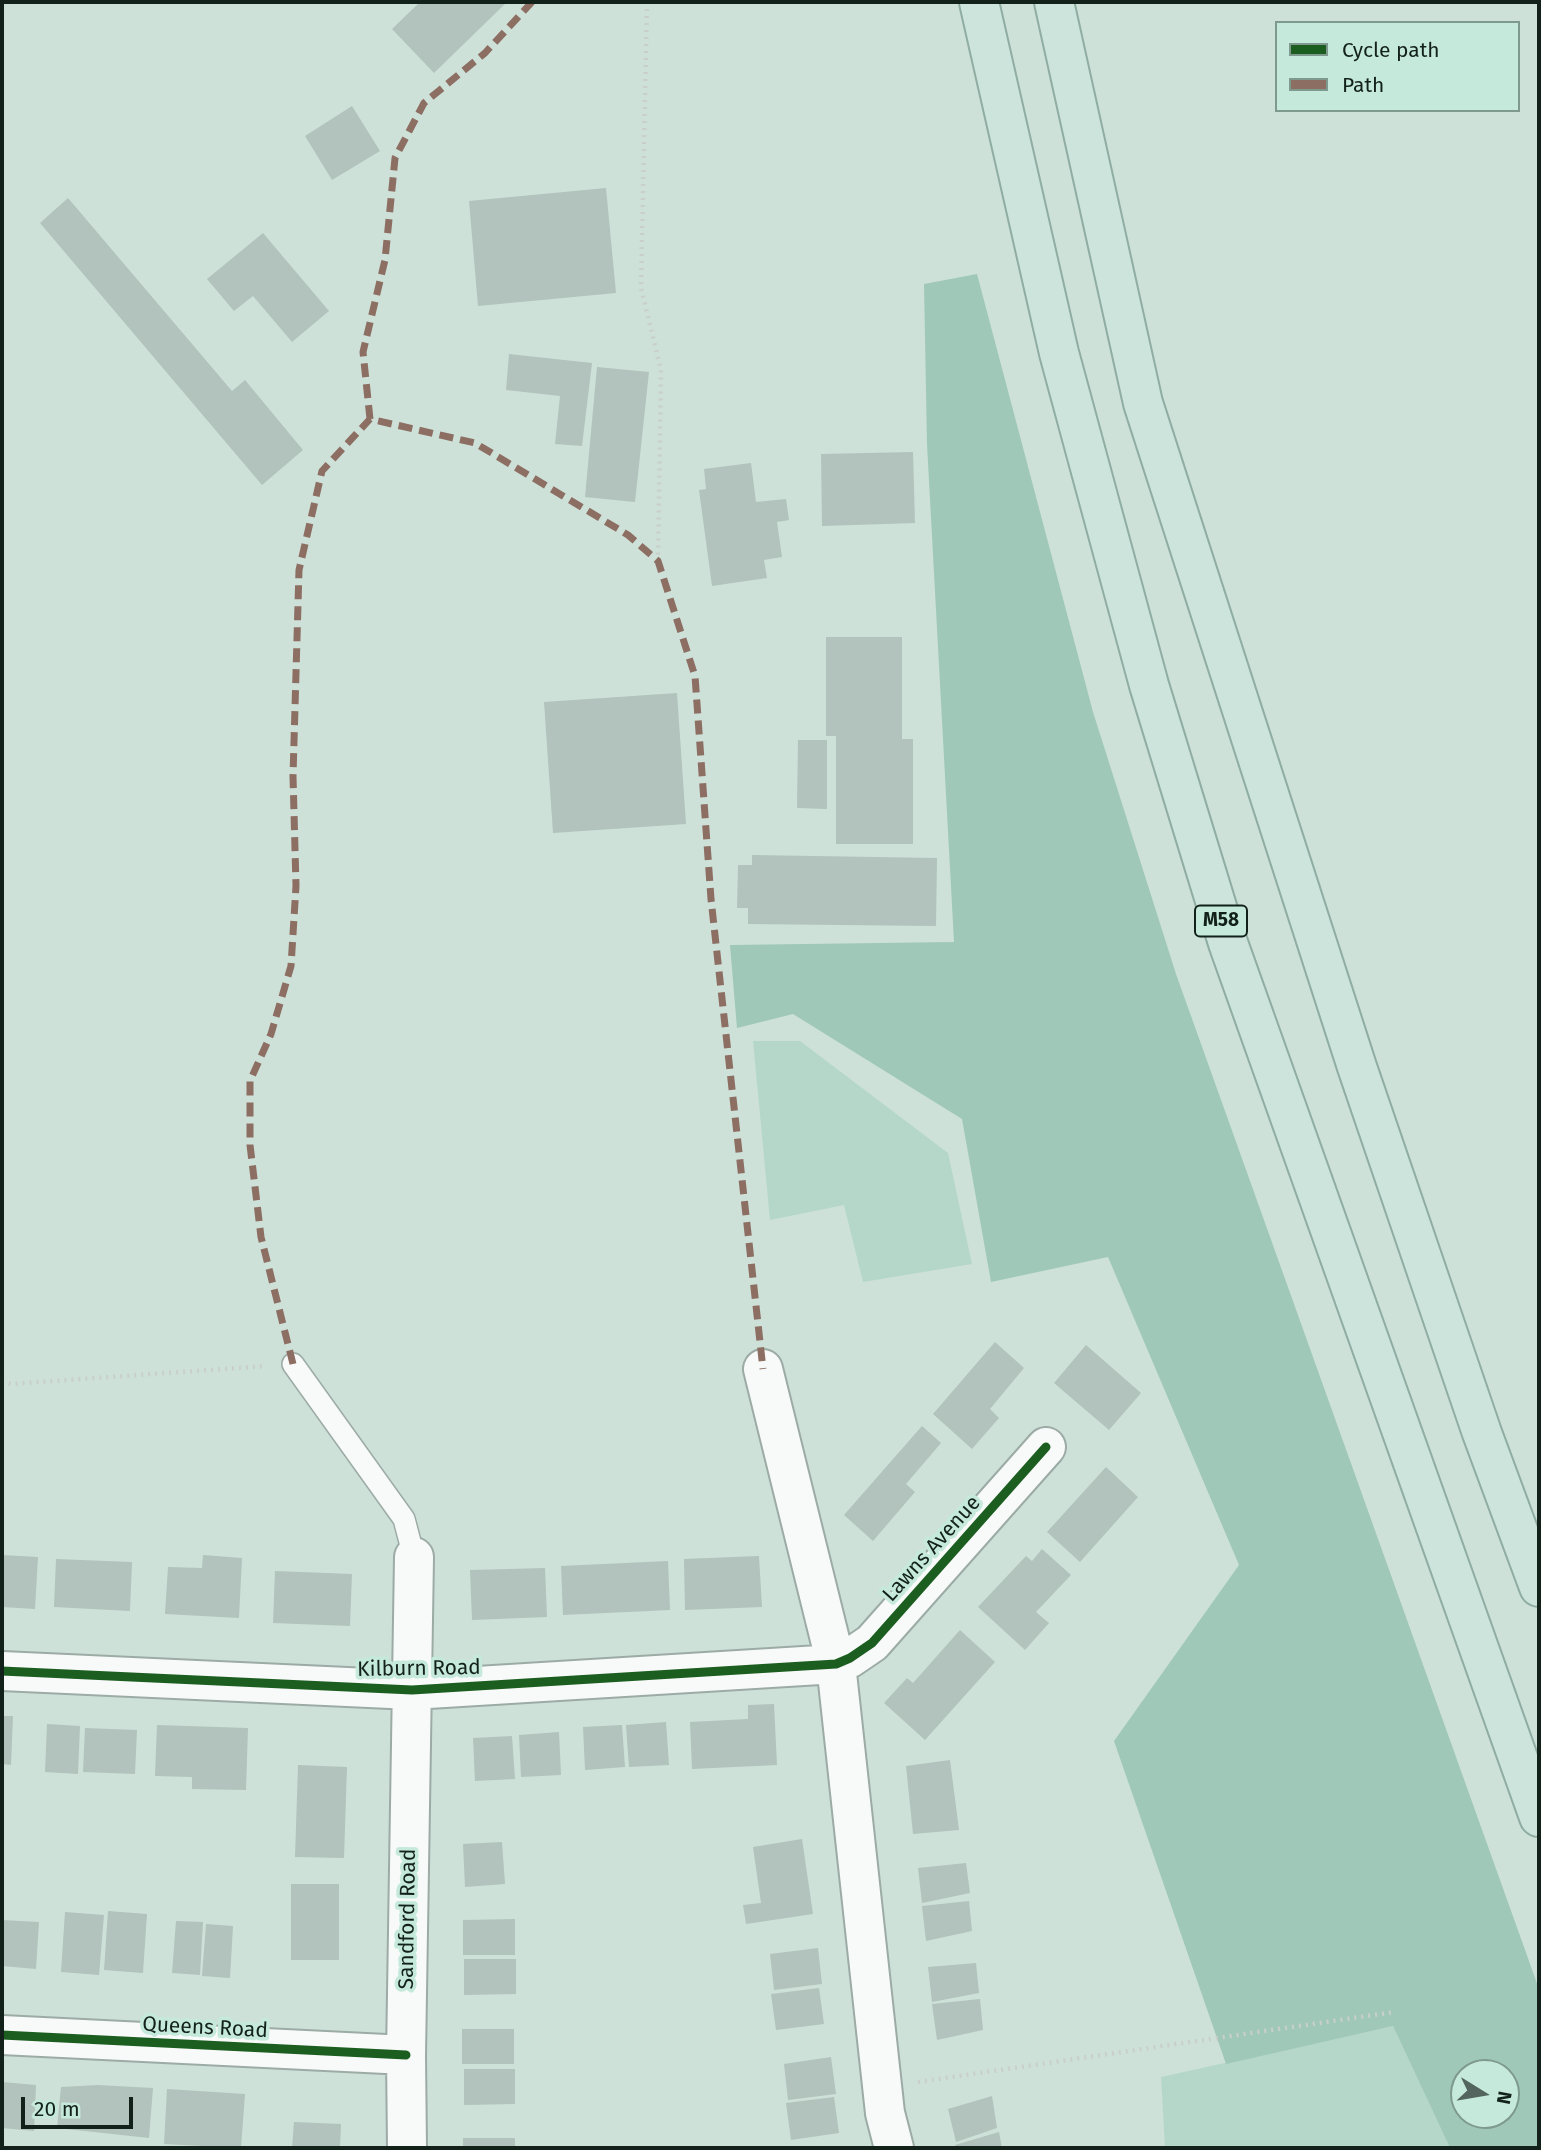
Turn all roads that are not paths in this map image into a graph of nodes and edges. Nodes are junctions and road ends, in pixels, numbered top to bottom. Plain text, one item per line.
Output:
1 (979, 2) edge
2 (1054, 2) edge
3 (293, 1364) road end
4 (763, 1369) dead end
5 (1046, 1447) dead end
6 (414, 1557) joint
7 (1539, 1587) edge
8 (836, 1664) junction
9 (2, 1671) edge
10 (412, 1690) junction
11 (1539, 1817) edge
12 (2, 2035) edge
13 (406, 2055) junction
14 (407, 2148) edge
15 (894, 2148) edge

1 - 11 highway, M58
2 - 7 highway
3 - 6 lane
4 - 8 street
5 - 8 street, Lawns Avenue
6 - 10 street, Kilburn Road
8 - 10 street, Kilburn Road
8 - 15 street
9 - 10 street, Kilburn Road
10 - 13 street, Sandford Road
12 - 13 street, Queens Road
13 - 14 street, Sandford Road

